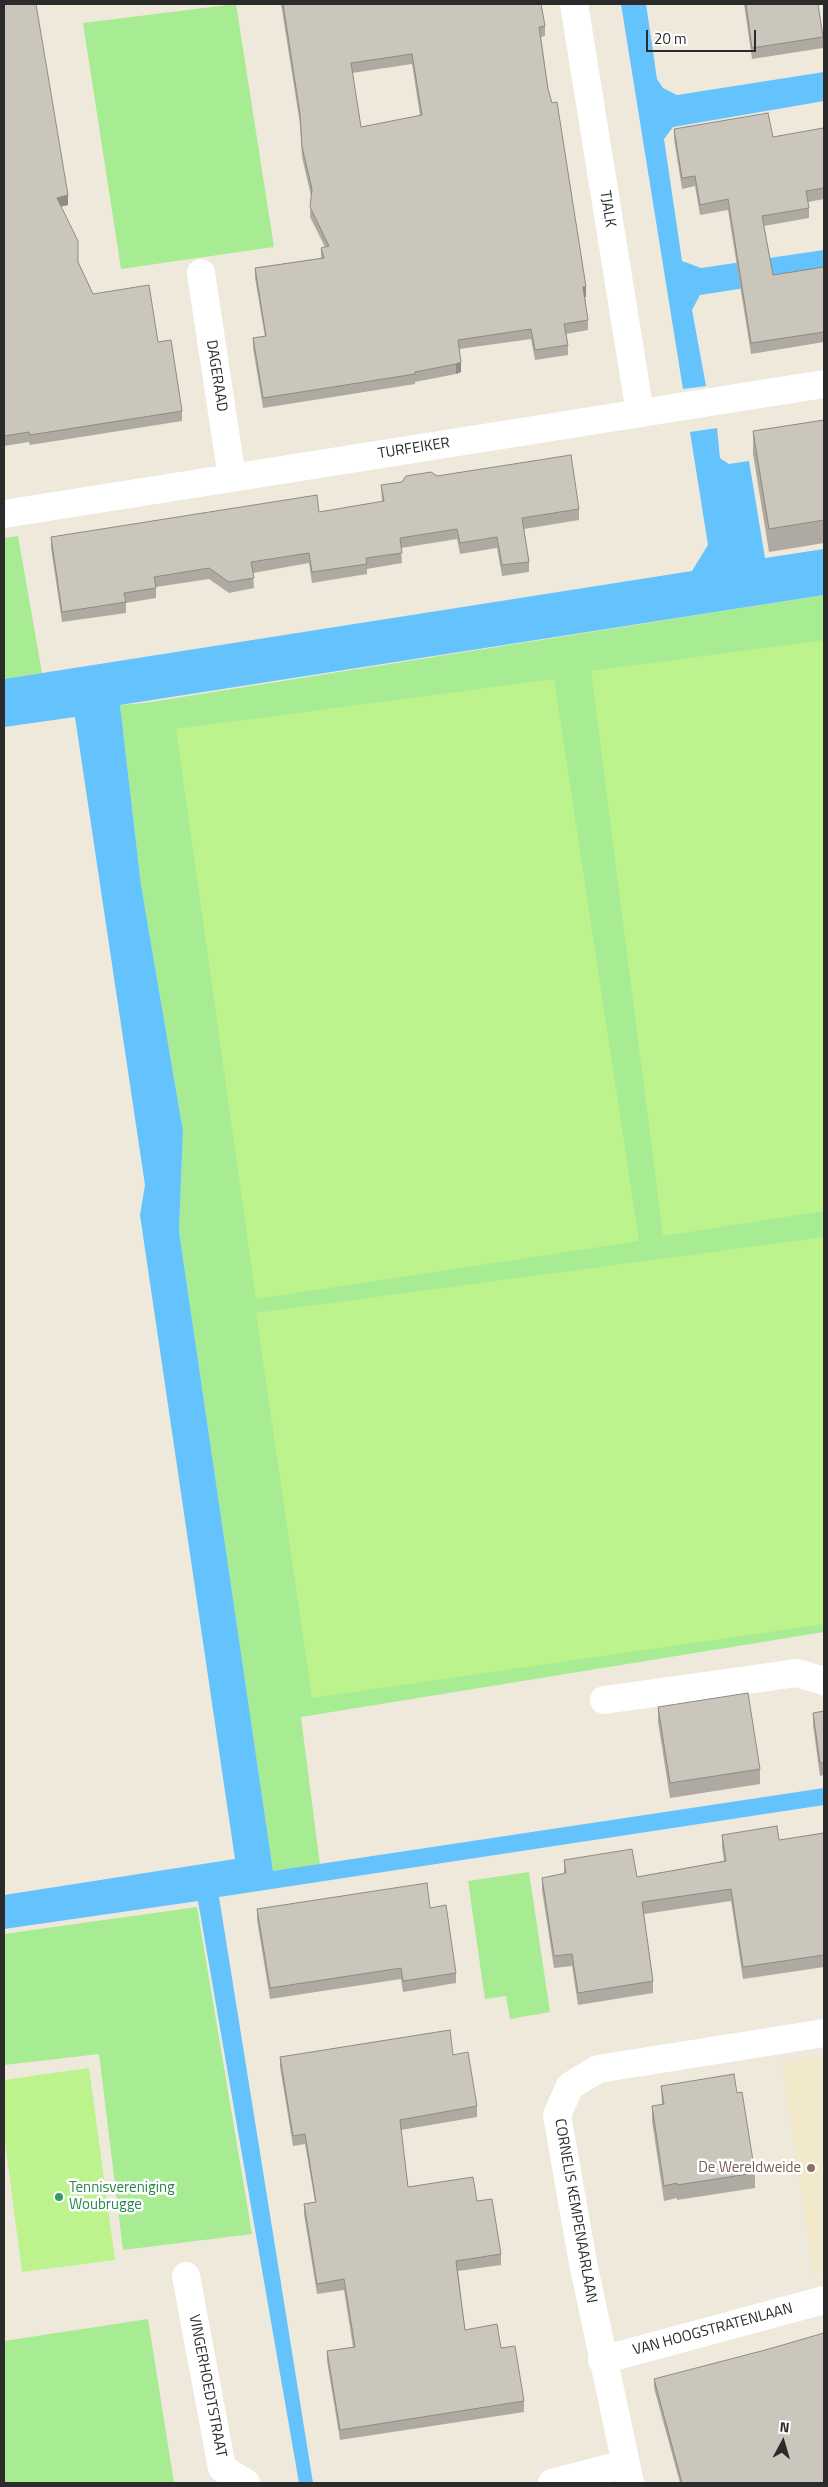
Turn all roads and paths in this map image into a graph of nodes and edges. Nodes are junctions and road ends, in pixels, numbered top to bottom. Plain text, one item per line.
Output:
1 (574, 4) edge
2 (201, 273) dead end
3 (824, 384) edge
4 (640, 413) junction
5 (232, 478) junction
6 (4, 514) edge
7 (824, 1680) edge
8 (604, 1700) dead end
9 (824, 2033) edge
10 (186, 2276) dead end
11 (824, 2300) edge
12 (602, 2360) junction
13 (627, 2474) edge
14 (246, 2483) edge
15 (552, 2483) edge

1 - 4 street, TJALK
2 - 5 street, DAGERAAD
3 - 4 street, TURFEIKER
4 - 5 street, TURFEIKER
5 - 6 street, TURFEIKER
7 - 8 street
9 - 12 street, CORNELIS KEMPENAARLAAN
10 - 14 street, VINGERHOEDTSTRAAT
11 - 12 street, VAN HOOGSTRATENLAAN
12 - 13 street, CORNELIS KEMPENAARLAAN
13 - 15 street

